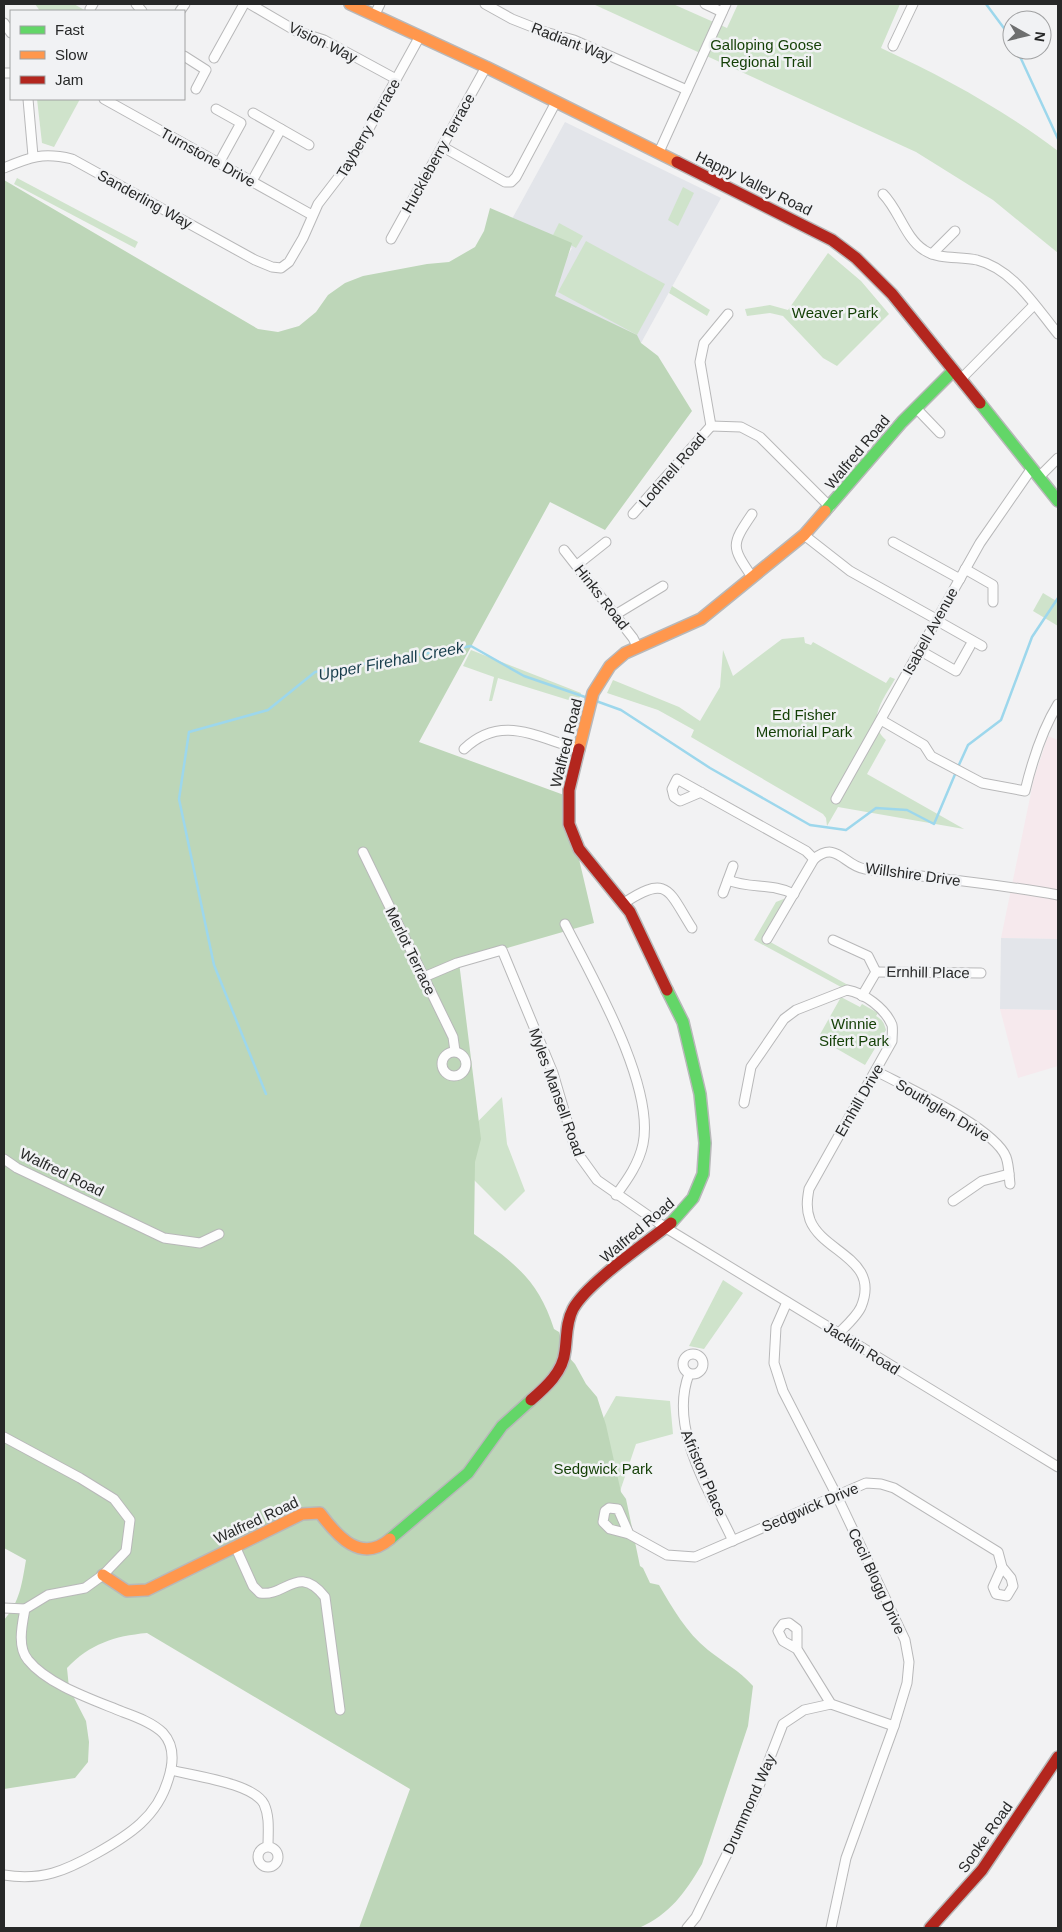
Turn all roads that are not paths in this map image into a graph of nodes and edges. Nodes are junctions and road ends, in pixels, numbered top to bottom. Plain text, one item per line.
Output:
1 (244, 4) edge
2 (250, 4) edge
3 (350, 4) edge
4 (380, 4) edge
5 (485, 4) edge
6 (705, 4) edge
7 (913, 4) edge
8 (724, 8) edge
9 (374, 16) junction
10 (420, 36) junction
11 (893, 46) dead end
12 (185, 57) edge
13 (214, 58) dead end
14 (486, 68) junction
15 (396, 79) junction
16 (196, 89) dead end
17 (687, 90) junction
18 (28, 100) edge
19 (106, 100) edge
20 (556, 102) junction
21 (216, 109) dead end
22 (253, 114) dead end
23 (281, 129) junction
24 (309, 145) dead end
25 (443, 147) junction
26 (659, 152) junction
27 (33, 156) junction
28 (220, 163) junction
29 (4, 168) edge
30 (252, 181) junction
31 (883, 194) dead end
32 (312, 215) junction
33 (954, 231) dead end
34 (391, 239) dead end
35 (932, 254) junction
36 (281, 268) joint
37 (1034, 305) junction
38 (728, 314) dead end
39 (1058, 334) edge
40 (957, 375) junction
41 (916, 408) junction
42 (711, 426) junction
43 (940, 433) dead end
44 (1058, 458) edge
45 (1035, 472) junction
46 (1058, 501) edge
47 (830, 507) junction
48 (633, 514) dead end
49 (752, 514) dead end
50 (804, 535) junction
51 (606, 542) dead end
52 (894, 542) dead end
53 (564, 550) dead end
54 (577, 565) junction
55 (965, 569) junction
56 (752, 577) junction
57 (960, 579) junction
58 (663, 586) dead end
59 (993, 602) dead end
60 (615, 615) junction
61 (936, 620) junction
62 (637, 646) junction
63 (970, 646) dead end
64 (982, 646) dead end
65 (919, 650) junction
66 (1058, 704) edge
67 (881, 720) junction
68 (579, 748) junction
69 (464, 749) dead end
70 (700, 792) dead end
71 (836, 798) dead end
72 (363, 852) dead end
73 (814, 859) junction
74 (733, 866) dead end
75 (728, 880) junction
76 (723, 893) dead end
77 (794, 894) junction
78 (1058, 895) edge
79 (624, 903) junction
80 (565, 924) dead end
81 (692, 928) dead end
82 (767, 939) dead end
83 (833, 940) dead end
84 (876, 972) junction
85 (982, 973) dead end
86 (424, 977) junction
87 (862, 996) junction
88 (454, 1051) dead end
89 (876, 1070) junction
90 (744, 1104) dead end
91 (4, 1159) edge
92 (1008, 1174) junction
93 (1010, 1184) dead end
94 (616, 1195) junction
95 (953, 1202) dead end
96 (666, 1228) junction
97 (218, 1234) dead end
98 (787, 1302) junction
99 (839, 1334) junction
100 (689, 1374) dead end
101 (4, 1437) edge
102 (1058, 1467) edge
103 (838, 1496) junction
104 (629, 1534) dead end
105 (733, 1541) junction
106 (235, 1546) junction
107 (1002, 1567) dead end
108 (103, 1575) junction
109 (4, 1608) edge
110 (25, 1609) junction
111 (797, 1649) dead end
112 (831, 1704) junction
113 (340, 1710) dead end
114 (894, 1726) junction
115 (1058, 1757) edge
116 (171, 1770) junction
117 (268, 1846) dead end
118 (4, 1874) edge
119 (687, 1928) edge
120 (831, 1928) edge
121 (930, 1928) edge

1 - 13 street
2 - 15 street, Vision Way
3 - 9 street, Happy Valley Road
4 - 9 street
5 - 17 street, Radiant Way
6 - 8 street
7 - 11 street
8 - 17 street
9 - 10 street, Happy Valley Road
10 - 14 street, Happy Valley Road
10 - 15 street, Tayberry Terrace
12 - 16 street
14 - 20 street, Happy Valley Road
14 - 25 street, Huckleberry Terrace
15 - 32 street, Tayberry Terrace
17 - 26 street
18 - 27 street
19 - 28 street, Turnstone Drive
20 - 25 street
20 - 26 street, Happy Valley Road
21 - 28 street
22 - 23 street
23 - 24 street
23 - 30 street
25 - 34 street, Huckleberry Terrace
26 - 40 street, Happy Valley Road
27 - 29 street, Sanderling Way
27 - 36 street, Sanderling Way
28 - 30 street, Turnstone Drive
30 - 32 street, Turnstone Drive
31 - 35 street
32 - 36 street, Tayberry Terrace
33 - 35 street
35 - 37 street
37 - 39 street
37 - 40 street, Walfred Road
38 - 42 street
40 - 41 street, Walfred Road
40 - 45 street, Happy Valley Road
41 - 43 street
41 - 47 street, Walfred Road
42 - 47 street, Lodmell Road
42 - 48 street, Lodmell Road
44 - 45 street, Isabell Avenue
45 - 46 street, Happy Valley Road
45 - 55 street, Isabell Avenue
47 - 50 street, Walfred Road
49 - 56 street
50 - 56 street, Walfred Road
50 - 61 street
51 - 54 street
52 - 57 street
53 - 54 street, Hinks Road
54 - 60 street, Hinks Road
55 - 57 street, Isabell Avenue
55 - 59 street
56 - 62 street, Walfred Road
57 - 61 street, Isabell Avenue
58 - 60 street
60 - 62 street, Hinks Road
61 - 64 street
61 - 65 street, Isabell Avenue
62 - 68 street, Walfred Road
63 - 65 street
65 - 67 street, Isabell Avenue
66 - 67 street
67 - 71 street, Isabell Avenue
68 - 69 street
68 - 79 street, Walfred Road
70 - 73 street
72 - 86 street, Merlot Terrace
73 - 77 street
73 - 78 street, Willshire Drive
74 - 75 street
75 - 76 street
75 - 77 street
77 - 82 street
79 - 81 street
79 - 96 street, Walfred Road
80 - 94 street
83 - 84 street, Ernhill Place
84 - 85 street, Ernhill Place
84 - 87 street, Ernhill Place
86 - 88 street, Merlot Terrace
86 - 94 street, Myles Mansell Road
87 - 89 street, Ernhill Drive
87 - 90 street, Ernhill Drive
89 - 92 street, Southglen Drive
89 - 99 street, Ernhill Drive
91 - 97 street, Walfred Road
92 - 93 street, Southglen Drive
92 - 95 street
94 - 96 street, Myles Mansell Road
96 - 98 street, Jacklin Road
96 - 106 street, Walfred Road
98 - 99 street, Jacklin Road
98 - 103 street, Cecil Blogg Drive
99 - 102 street, Jacklin Road
100 - 105 street, Afriston Place
101 - 108 street
103 - 105 street, Sedgwick Drive
103 - 107 street, Sedgwick Drive
103 - 114 street, Cecil Blogg Drive
104 - 105 street, Sedgwick Drive
106 - 108 street, Walfred Road
106 - 113 street
108 - 110 street
109 - 110 street
110 - 116 street
111 - 112 street
112 - 114 street
112 - 119 street, Drummond Way
114 - 120 street, Cecil Blogg Drive
115 - 121 street, Sooke Road
116 - 117 street
116 - 118 street

